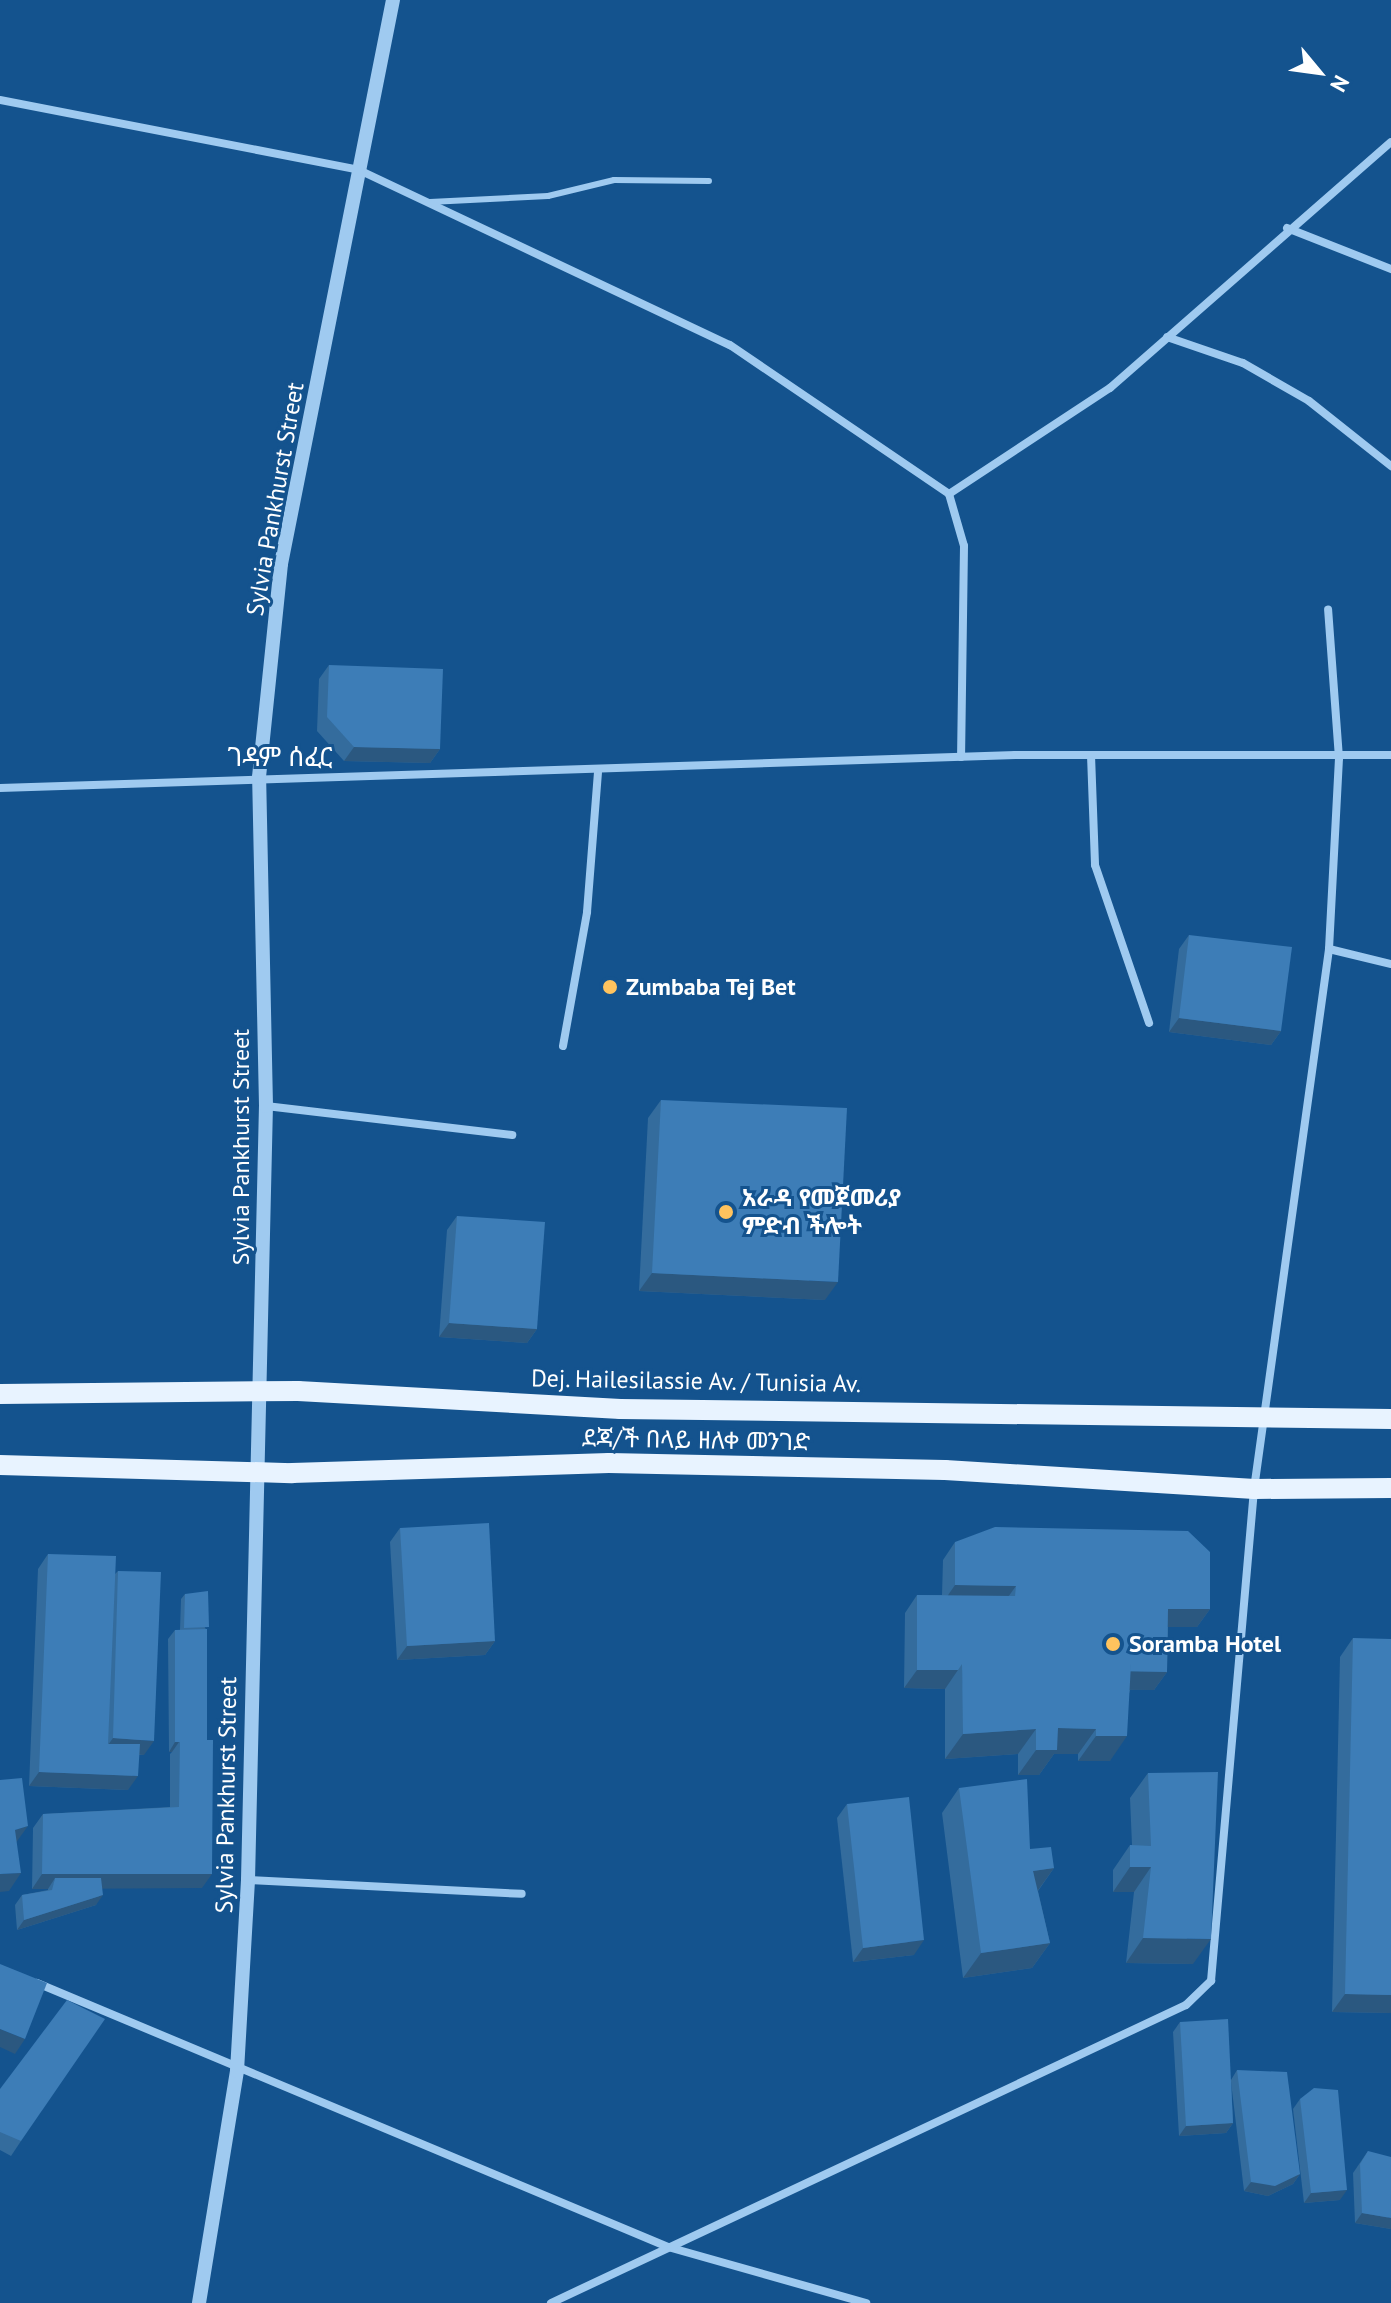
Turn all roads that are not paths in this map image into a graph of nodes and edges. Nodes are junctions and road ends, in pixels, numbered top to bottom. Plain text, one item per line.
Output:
1 (393, 0) edge
2 (0, 100) edge
3 (1391, 142) edge
4 (359, 170) junction
5 (709, 181) dead end
6 (428, 202) junction
7 (1287, 228) junction
8 (1391, 269) edge
9 (1167, 337) junction
10 (1391, 466) edge
11 (949, 494) junction
12 (1328, 609) dead end
13 (1091, 755) junction
14 (1391, 755) edge
15 (961, 757) junction
16 (1339, 758) junction
17 (598, 772) junction
18 (259, 777) junction
19 (0, 788) edge
20 (1329, 949) junction
21 (1391, 964) edge
22 (1149, 1023) dead end
23 (563, 1046) dead end
24 (266, 1106) junction
25 (512, 1135) dead end
26 (260, 1390) junction
27 (0, 1394) edge
28 (1266, 1418) junction
29 (1391, 1419) edge
30 (0, 1465) edge
31 (254, 1472) junction
32 (1391, 1488) edge
33 (1254, 1489) junction
34 (248, 1880) junction
35 (522, 1894) dead end
36 (28, 1979) edge
37 (237, 2071) junction
38 (668, 2247) junction
39 (199, 2303) edge
40 (551, 2303) edge
41 (866, 2303) edge

1 - 4 street, Sylvia Pankhurst Street
2 - 4 street
3 - 7 street
4 - 6 street
4 - 18 street, Sylvia Pankhurst Street
5 - 6 lane
6 - 11 street
7 - 8 street
7 - 9 street
9 - 10 street
9 - 11 street
11 - 15 street
12 - 16 street
13 - 15 street
13 - 16 street
13 - 22 street
14 - 16 street
15 - 17 street
16 - 20 street
17 - 18 street
17 - 23 street
18 - 19 street
18 - 24 street, Sylvia Pankhurst Street
20 - 21 street
20 - 28 street
24 - 25 street
24 - 26 street, Sylvia Pankhurst Street
26 - 27 main road, Dej. Hailesilassie Av. / Tunisia Av.
26 - 28 main road, Dej. Hailesilassie Av. / Tunisia Av.
26 - 31 street, Sylvia Pankhurst Street
28 - 29 main road, Dej. Hailesilassie Av. / Tunisia Av.
28 - 33 street
30 - 31 main road, ደጃ/ች በላይ ዘለቀ መንገድ
31 - 33 main road, ደጃ/ች በላይ ዘለቀ መንገድ
31 - 34 street, Sylvia Pankhurst Street
32 - 33 main road, ደጃ/ች በላይ ዘለቀ መንገድ
33 - 38 street
34 - 35 street
34 - 37 street, Sylvia Pankhurst Street
36 - 37 street
37 - 38 street
37 - 39 street, Sylvia Pankhurst Street
38 - 40 street
38 - 41 street

